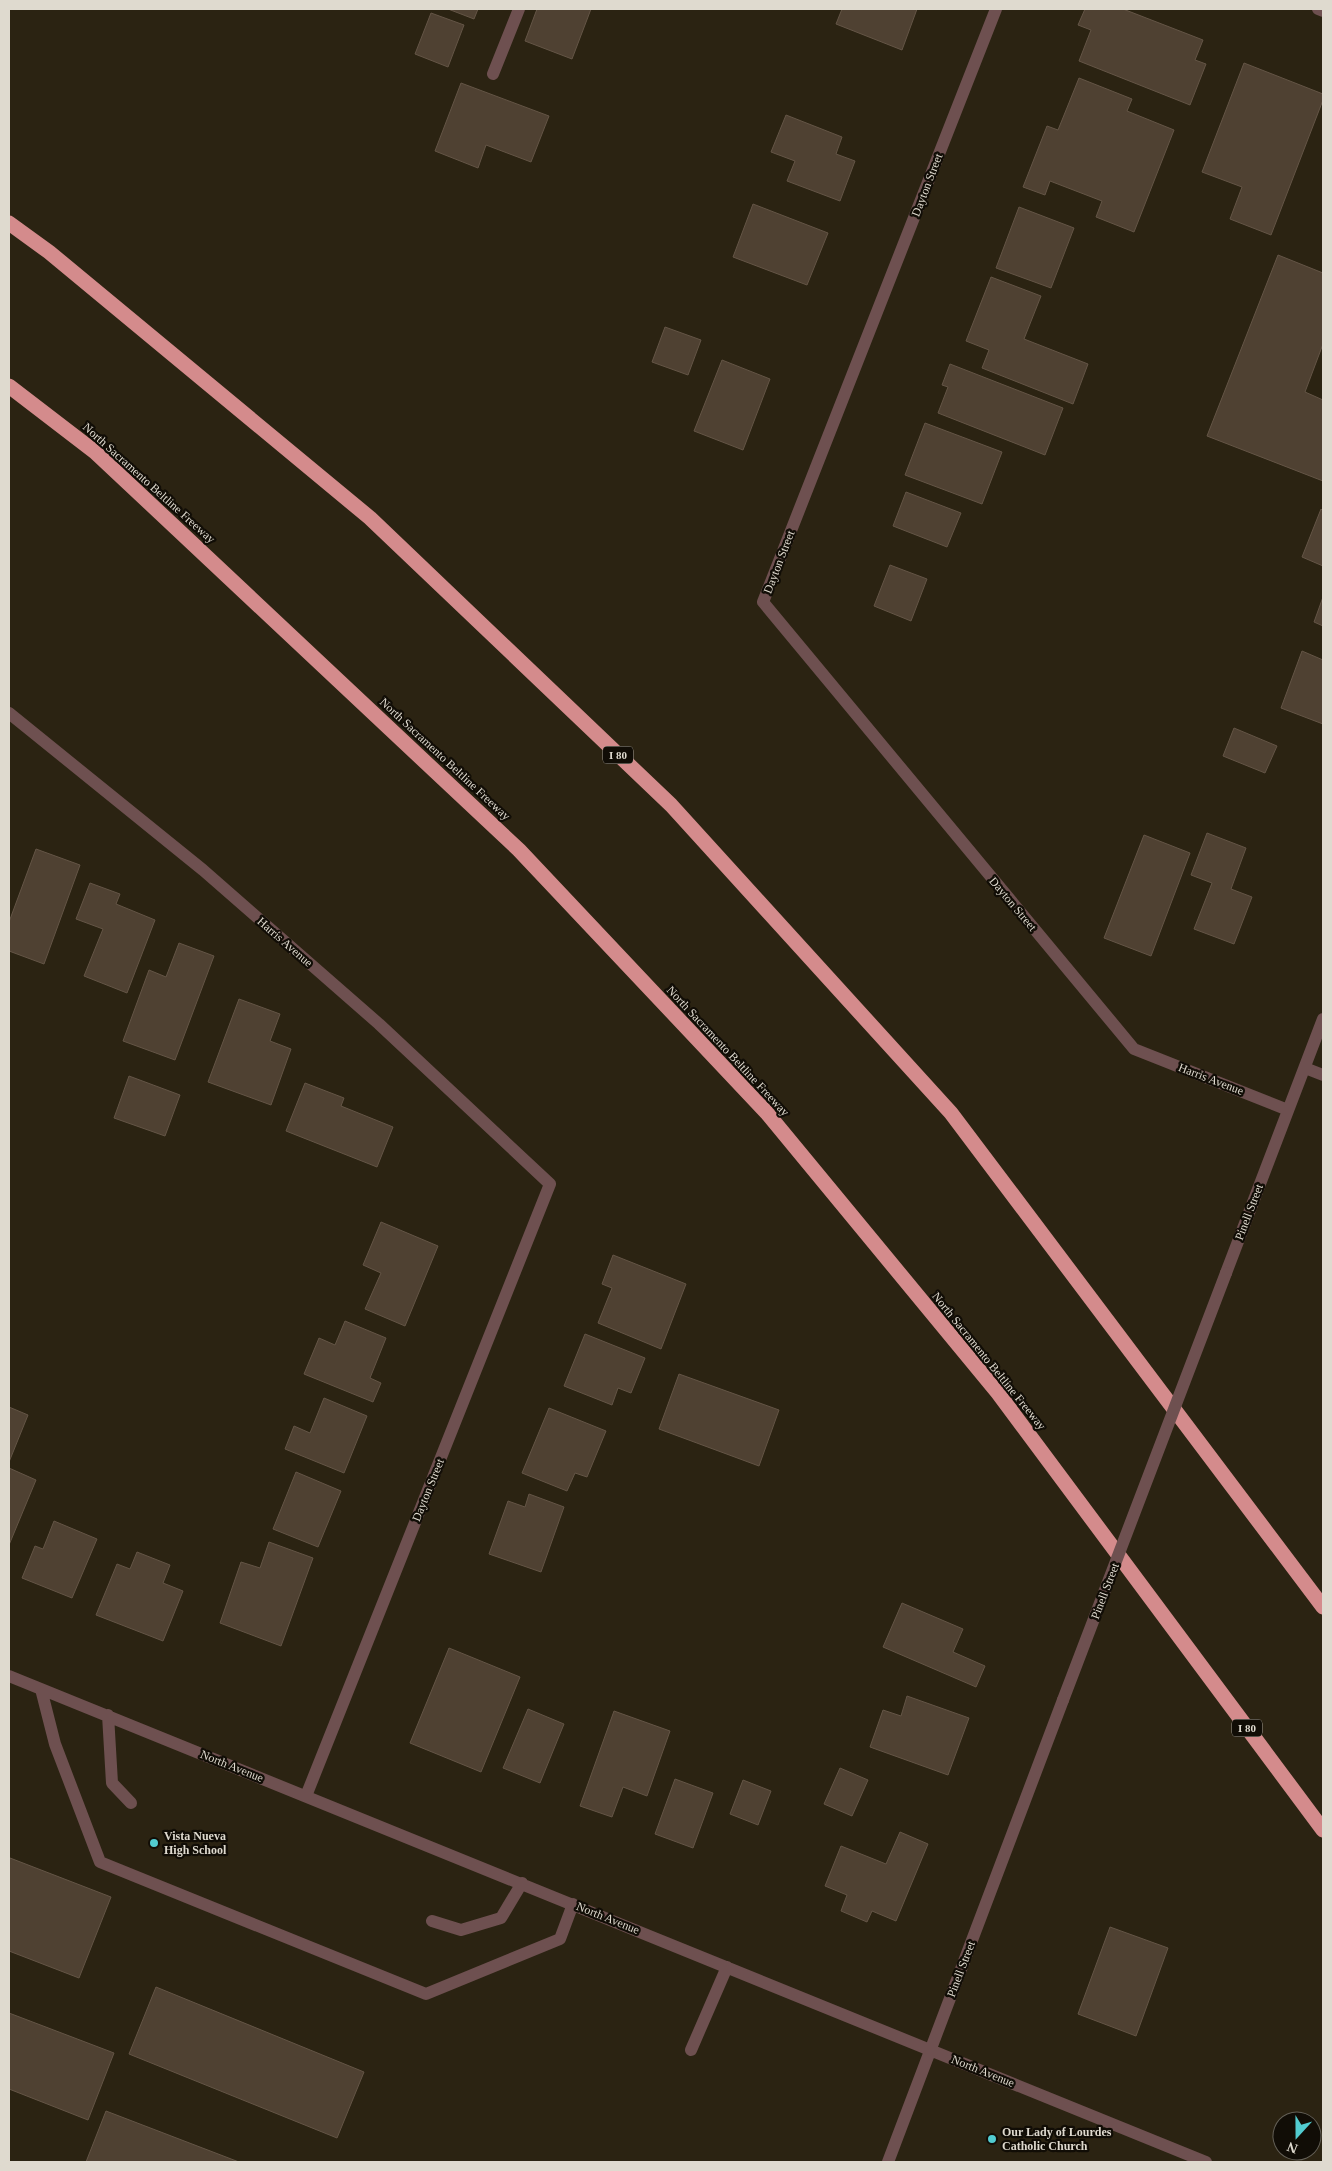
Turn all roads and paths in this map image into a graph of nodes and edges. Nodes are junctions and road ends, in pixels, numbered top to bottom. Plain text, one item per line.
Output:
1 (519, 9) edge
2 (996, 9) edge
3 (1318, 9) edge
4 (1323, 11) edge
5 (493, 74) dead end
6 (9, 216) edge
7 (9, 223) edge
8 (49, 252) junction
9 (9, 386) edge
10 (9, 713) edge
11 (1323, 1020) edge
12 (1134, 1049) joint
13 (1304, 1068) junction
14 (1323, 1075) edge
15 (1288, 1110) junction
16 (550, 1184) joint
17 (1323, 1607) edge
18 (9, 1676) edge
19 (41, 1688) junction
20 (108, 1715) junction
21 (306, 1796) junction
22 (131, 1803) dead end
23 (1323, 1830) edge
24 (522, 1883) junction
25 (573, 1904) junction
26 (432, 1921) dead end
27 (727, 1967) junction
28 (691, 2050) dead end
29 (931, 2050) junction
30 (888, 2162) edge
31 (1206, 2162) edge

1 - 5 street
2 - 12 street, Dayton Street
3 - 4 street
6 - 8 highway
7 - 8 highway, I 80
8 - 17 highway, I 80
9 - 23 highway, North Sacramento Beltline Freeway / I 80
10 - 16 street, Harris Avenue
11 - 13 street, Pinell Street
12 - 15 street, Harris Avenue
13 - 14 street
13 - 15 street, Pinell Street
15 - 29 street, Pinell Street, bridge
16 - 21 street, Dayton Street
18 - 19 street, North Avenue
19 - 20 street, North Avenue
19 - 25 street
20 - 21 street, North Avenue
20 - 22 street
21 - 24 street, North Avenue
24 - 25 street, North Avenue
24 - 26 street
25 - 27 street, North Avenue
27 - 28 street
27 - 29 street, North Avenue
29 - 30 street, Pinell Street
29 - 31 street, North Avenue

